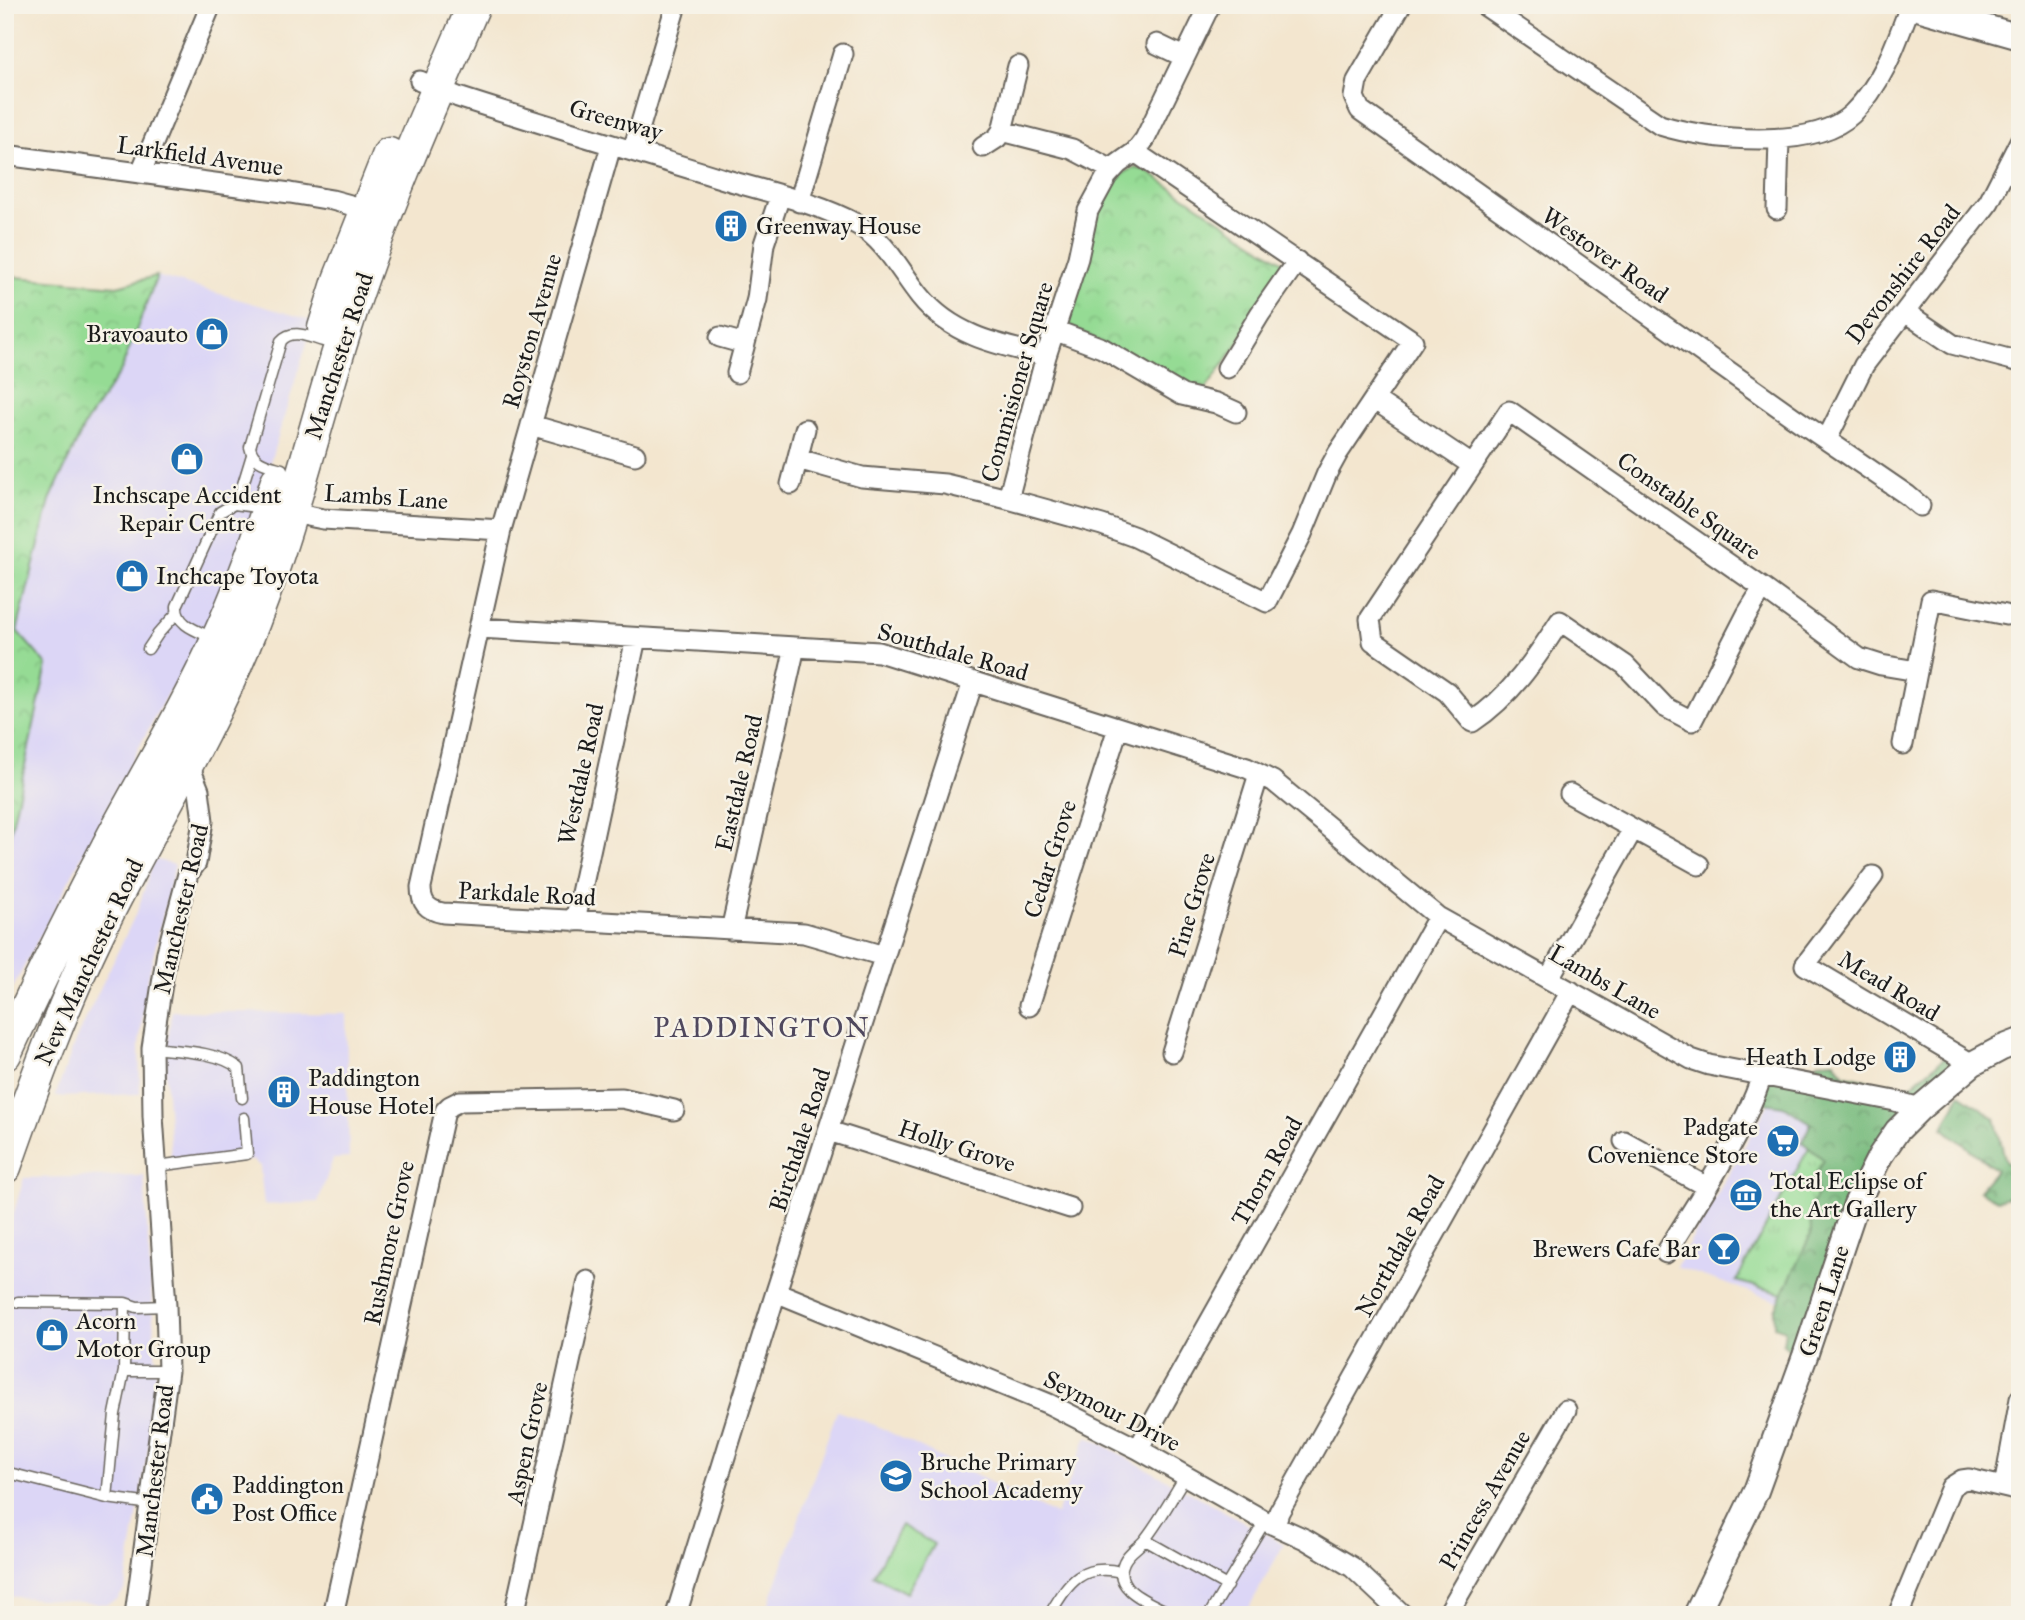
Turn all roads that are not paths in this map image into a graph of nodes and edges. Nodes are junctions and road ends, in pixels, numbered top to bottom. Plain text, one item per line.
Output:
1 (211, 5) edge
2 (452, 5) edge
3 (474, 5) edge
4 (676, 5) edge
5 (1210, 5) edge
6 (1401, 5) edge
7 (1484, 5) edge
8 (1908, 6) edge
9 (2020, 37) edge
10 (1157, 44) dead end
11 (843, 54) dead end
12 (1184, 57) junction
13 (1018, 66) dead end
14 (429, 85) junction
15 (1002, 131) junction
16 (1779, 139) junction
17 (2020, 141) edge
18 (611, 146) junction
19 (983, 147) dead end
20 (633, 150) junction
21 (1135, 152) junction
22 (5, 155) edge
23 (1112, 170) junction
24 (141, 172) junction
25 (780, 196) junction
26 (799, 202) junction
27 (1777, 209) dead end
28 (376, 212) junction
29 (1297, 261) junction
30 (1905, 312) junction
31 (1054, 330) junction
32 (720, 337) dead end
33 (330, 343) junction
34 (745, 344) junction
35 (1046, 356) junction
36 (2020, 362) edge
37 (1227, 368) dead end
38 (737, 373) dead end
39 (1375, 400) junction
40 (1236, 412) dead end
41 (531, 425) junction
42 (805, 429) dead end
43 (1826, 439) junction
44 (251, 455) junction
45 (635, 455) dead end
46 (798, 459) junction
47 (1472, 465) junction
48 (291, 472) junction
49 (791, 484) dead end
50 (1008, 499) junction
51 (237, 504) junction
52 (1920, 506) dead end
53 (279, 511) junction
54 (501, 530) junction
55 (1763, 587) junction
56 (2006, 615) dead end
57 (178, 617) junction
58 (479, 628) junction
59 (636, 638) junction
60 (217, 640) junction
61 (795, 647) junction
62 (148, 649) dead end
63 (1917, 670) junction
64 (972, 682) junction
65 (190, 696) joint
66 (1118, 728) junction
67 (1903, 744) dead end
68 (188, 763) junction
69 (1259, 774) junction
70 (1571, 793) dead end
71 (1307, 809) joint
72 (1633, 829) junction
73 (1699, 865) dead end
74 (1872, 876) dead end
75 (1438, 917) junction
76 (575, 921) junction
77 (731, 930) junction
78 (884, 956) junction
79 (1549, 978) junction
80 (1571, 991) junction
81 (1029, 1006) dead end
82 (2020, 1041) edge
83 (152, 1048) junction
84 (1172, 1052) dead end
85 (5, 1054) edge
86 (1972, 1063) junction
87 (1762, 1076) junction
88 (242, 1098) dead end
89 (1920, 1108) junction
90 (674, 1110) dead end
91 (244, 1118) dead end
92 (829, 1131) junction
93 (1624, 1141) dead end
94 (157, 1166) junction
95 (5, 1167) edge
96 (1707, 1187) junction
97 (1071, 1209) dead end
98 (1666, 1253) dead end
99 (587, 1281) dead end
100 (776, 1292) junction
101 (18, 1302) dead end
102 (125, 1303) junction
103 (166, 1306) junction
104 (124, 1371) junction
105 (168, 1371) junction
106 (2020, 1399) edge
107 (1566, 1410) dead end
108 (1138, 1449) junction
109 (5, 1472) edge
110 (1185, 1476) junction
111 (2012, 1489) edge
112 (107, 1497) junction
113 (151, 1504) junction
114 (1270, 1523) junction
115 (1145, 1540) junction
116 (1121, 1572) junction
117 (1227, 1586) junction
118 (1051, 1612) dead end
119 (135, 1615) edge
120 (333, 1615) edge
121 (514, 1615) edge
122 (676, 1615) edge
123 (1174, 1615) edge
124 (1209, 1615) edge
125 (1404, 1615) edge
126 (1447, 1615) edge
127 (1696, 1615) edge
128 (1898, 1615) edge

1 - 24 street
2 - 14 main road, Manchester Road
3 - 14 main road, Manchester Road
4 - 20 street
5 - 12 street
6 - 43 street, Westover Road
7 - 16 street
8 - 9 street
8 - 16 street
10 - 12 street
11 - 26 street
12 - 21 street
13 - 15 street
14 - 18 street, Greenway
14 - 28 main road, Manchester Road
15 - 19 street
15 - 23 street
16 - 27 street
17 - 30 street, Devonshire Road
18 - 20 street, Greenway
18 - 41 street, Royston Avenue
20 - 25 street, Greenway
21 - 23 street, Commisioner Square
21 - 29 street, Commisioner Square
22 - 24 street, Larkfield Avenue
23 - 31 street, Commisioner Square
24 - 28 street, Larkfield Avenue
25 - 26 street, Greenway
25 - 34 street
26 - 35 street, Greenway
28 - 33 main road, Manchester Road
29 - 37 street
29 - 39 street, Commisioner Square
30 - 36 street
30 - 43 street, Devonshire Road
31 - 35 street, Commisioner Square
31 - 40 street
32 - 34 street
33 - 44 lane
33 - 48 main road, Manchester Road
34 - 38 street
35 - 50 street, Commisioner Square
39 - 47 street
39 - 50 street, Commisioner Square
41 - 45 street
41 - 54 street, Royston Avenue
42 - 46 street
43 - 52 street, Westover Road
44 - 48 lane
44 - 51 lane
46 - 49 street
46 - 50 street
47 - 55 street, Constable Square
47 - 55 street, Constable Square
48 - 53 main road, Manchester Road
51 - 53 lane
51 - 57 lane
53 - 54 street, Lambs Lane
53 - 60 main road, Manchester Road
53 - 68 main road, Manchester Road
54 - 58 street, Parkdale Road
55 - 63 street
56 - 63 street
57 - 60 lane
57 - 62 lane
58 - 59 street, Southdale Road
58 - 76 street, Parkdale Road
59 - 61 street, Southdale Road
59 - 76 street, Westdale Road
60 - 65 main road, Manchester Road
61 - 64 street, Southdale Road
61 - 77 street, Eastdale Road
63 - 67 street
64 - 66 street, Southdale Road
64 - 78 street, Birchdale Road
65 - 85 main road, New Manchester Road
66 - 69 street, Southdale Road
66 - 81 street, Cedar Grove
68 - 83 street, Manchester Road
68 - 95 main road, New Manchester Road
69 - 71 street, Southdale Road
69 - 84 street, Pine Grove
70 - 72 street
71 - 75 street, Lambs Lane
72 - 73 street
72 - 79 street
74 - 86 street, Mead Road
75 - 79 street, Lambs Lane
75 - 108 street, Thorn Road
76 - 77 street, Parkdale Road
77 - 78 street, Parkdale Road
78 - 92 street, Birchdale Road
79 - 80 street, Lambs Lane
80 - 87 street, Lambs Lane
80 - 114 street, Northdale Road
82 - 86 street, Green Lane
83 - 88 lane
83 - 94 street, Manchester Road
86 - 89 street, Green Lane
87 - 89 street, Lambs Lane
87 - 96 street
89 - 127 street, Green Lane
90 - 120 street, Rushmore Grove
91 - 94 lane
92 - 97 street, Holly Grove
92 - 100 street, Birchdale Road
93 - 96 street
94 - 103 street, Manchester Road
96 - 98 street
99 - 121 street, Aspen Grove
100 - 108 street, Seymour Drive
100 - 122 street, Birchdale Road
101 - 102 lane
102 - 103 lane
102 - 104 lane
103 - 105 street, Manchester Road
104 - 105 lane
104 - 112 lane
105 - 113 street, Manchester Road
106 - 111 street
107 - 126 street, Princess Avenue
108 - 110 street, Seymour Drive
109 - 112 lane
110 - 114 street, Seymour Drive
110 - 115 lane
111 - 128 street
112 - 113 lane
113 - 119 street, Manchester Road
114 - 117 lane
114 - 125 street, Seymour Drive
115 - 116 lane
115 - 117 lane
116 - 118 lane
116 - 123 lane
117 - 124 lane

